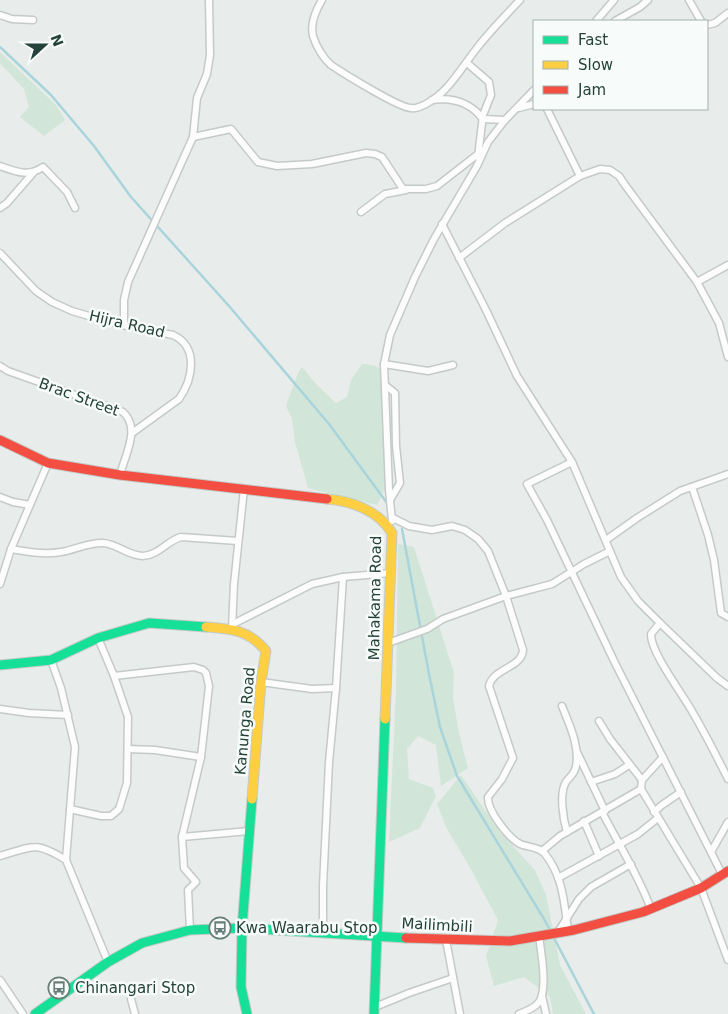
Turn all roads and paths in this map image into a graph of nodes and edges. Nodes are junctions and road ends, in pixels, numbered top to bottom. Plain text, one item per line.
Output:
1 (209, 0) edge
2 (322, 0) edge
3 (520, 0) edge
4 (648, 0) edge
5 (689, 0) edge
6 (611, 1) edge
7 (728, 13) edge
8 (0, 15) edge
9 (33, 20) dead end
10 (597, 20) edge
11 (617, 20) edge
12 (700, 20) edge
13 (708, 24) edge
14 (467, 63) junction
15 (533, 91) edge
16 (431, 100) junction
17 (533, 104) edge
18 (518, 108) junction
19 (547, 110) edge
20 (483, 119) junction
21 (505, 120) junction
22 (193, 137) junction
23 (478, 154) junction
24 (0, 166) edge
25 (477, 166) junction
26 (33, 173) junction
27 (580, 176) junction
28 (412, 189) junction
29 (0, 208) edge
30 (75, 208) dead end
31 (360, 212) dead end
32 (442, 224) junction
33 (0, 253) edge
34 (459, 258) junction
35 (728, 265) edge
36 (697, 282) junction
37 (124, 324) junction
38 (728, 324) edge
39 (720, 329) junction
40 (728, 357) edge
41 (384, 364) junction
42 (453, 365) dead end
43 (0, 366) edge
44 (385, 385) junction
45 (132, 432) junction
46 (0, 440) edge
47 (572, 462) junction
48 (48, 463) junction
49 (728, 474) edge
50 (120, 475) junction
51 (692, 487) junction
52 (244, 489) junction
53 (0, 497) edge
54 (390, 500) junction
55 (30, 505) junction
56 (392, 518) junction
57 (392, 532) junction
58 (606, 540) junction
59 (238, 541) junction
60 (11, 550) junction
61 (610, 552) junction
62 (3, 566) edge
63 (571, 572) junction
64 (391, 573) junction
65 (343, 577) junction
66 (0, 584) edge
67 (506, 596) junction
68 (728, 617) edge
69 (660, 623) junction
70 (232, 626) junction
71 (98, 638) junction
72 (388, 643) junction
73 (50, 660) junction
74 (0, 665) edge
75 (114, 676) junction
76 (261, 682) junction
77 (728, 686) edge
78 (336, 688) junction
79 (562, 706) dead end
80 (0, 708) edge
81 (68, 715) junction
82 (599, 721) dead end
83 (128, 750) junction
84 (577, 750) junction
85 (201, 757) junction
86 (663, 757) junction
87 (629, 765) junction
88 (728, 779) edge
89 (642, 780) junction
90 (591, 782) junction
91 (641, 789) junction
92 (681, 792) junction
93 (70, 810) junction
94 (603, 812) junction
95 (656, 815) junction
96 (584, 822) junction
97 (728, 822) edge
98 (249, 831) junction
99 (567, 832) junction
100 (182, 836) junction
101 (620, 844) junction
102 (542, 851) junction
103 (711, 852) junction
104 (0, 856) edge
105 (599, 856) junction
106 (66, 860) junction
107 (631, 864) junction
108 (725, 872) edge
109 (558, 878) junction
110 (701, 888) junction
111 (651, 909) junction
112 (566, 918) junction
113 (242, 928) junction
114 (190, 930) junction
115 (571, 930) junction
116 (323, 932) junction
117 (558, 932) junction
118 (376, 936) junction
119 (541, 936) junction
120 (446, 940) junction
121 (728, 960) edge
122 (108, 962) junction
123 (452, 978) junction
124 (0, 980) edge
125 (542, 995) junction
126 (131, 1000) dead end
127 (375, 1011) edge
128 (23, 1014) edge
129 (35, 1014) edge
130 (135, 1014) edge
131 (247, 1014) edge
132 (460, 1014) edge
133 (519, 1014) edge
134 (546, 1014) edge

1 - 22 street
2 - 16 street
3 - 14 street
4 - 11 street
5 - 12 street
6 - 10 street
7 - 13 street
8 - 9 street
14 - 16 street
14 - 20 street
15 - 18 street
16 - 20 street
17 - 18 street
18 - 21 street
19 - 27 street
20 - 21 street
20 - 23 street
21 - 25 street
22 - 28 street
22 - 37 street
23 - 25 street
23 - 28 street
24 - 26 street
25 - 32 street
26 - 29 street
26 - 30 street
27 - 34 street
27 - 36 street
28 - 31 street
32 - 34 street
32 - 41 street
33 - 37 street, Hijra Road
34 - 47 street
35 - 36 street
36 - 39 street
37 - 45 street, Hijra Road
38 - 39 street
39 - 40 street
41 - 42 street
41 - 44 street
43 - 45 street, Brac Street
44 - 54 street
44 - 54 street
45 - 50 street, Brac Street
46 - 48 street, Mahakama Road
47 - 58 street
47 - 63 street
48 - 50 street, Mahakama Road
48 - 55 street
49 - 51 street
50 - 52 street, Mahakama Road
51 - 58 street
51 - 68 street
52 - 57 street, Mahakama Road
52 - 59 street
53 - 55 street
54 - 56 street
55 - 60 street
56 - 57 street
56 - 67 street
57 - 64 street, Mahakama Road
58 - 61 street
59 - 60 street
59 - 70 street
60 - 62 street
61 - 63 street
61 - 69 street
62 - 66 street
63 - 67 street
63 - 86 street
64 - 65 street
64 - 72 street, Mahakama Road
65 - 70 street
65 - 78 street
67 - 72 street
67 - 102 street
69 - 77 street
69 - 88 street
70 - 71 street, Kanunga Road
70 - 76 street, Kanunga Road
71 - 73 street, Kanunga Road
71 - 75 street
72 - 118 street, Mahakama Road
73 - 74 street, Kanunga Road
73 - 81 street
75 - 83 street
75 - 85 street
76 - 78 street
76 - 98 street, Kanunga Road
78 - 116 street
79 - 84 street
80 - 81 street
81 - 93 street
82 - 87 street
83 - 85 street
83 - 93 street
84 - 90 street
84 - 99 street
85 - 100 street
86 - 89 street
86 - 92 street
87 - 89 street
87 - 90 street
89 - 91 street
90 - 94 street
91 - 94 street
91 - 95 street
92 - 95 street
92 - 103 street
93 - 106 street
94 - 96 street
94 - 101 street
95 - 101 street
95 - 110 street
96 - 99 street
96 - 105 street
97 - 103 street
98 - 100 street
98 - 113 street, Kanunga Road
99 - 102 street
100 - 114 street
101 - 105 street
101 - 107 street
102 - 109 street
103 - 108 street
104 - 106 street
105 - 109 street
106 - 122 street
107 - 111 street
107 - 112 street
108 - 110 street, Mailimbili
109 - 112 street
110 - 111 street, Mailimbili
110 - 121 street
111 - 115 street, Mailimbili
112 - 115 street
112 - 117 street
113 - 114 street, Mailimbili
113 - 116 street, Mailimbili
113 - 131 street, Kanunga Road
114 - 122 street, Mailimbili
115 - 117 street, Mailimbili
116 - 118 street, Mailimbili
117 - 119 street, Mailimbili
118 - 120 street, Mailimbili
118 - 127 street, Mahakama Road
119 - 120 street, Mailimbili
119 - 125 street
120 - 123 street
122 - 129 street, Mailimbili
123 - 127 street
123 - 132 street
124 - 128 street
125 - 133 street
125 - 134 street
126 - 130 street

